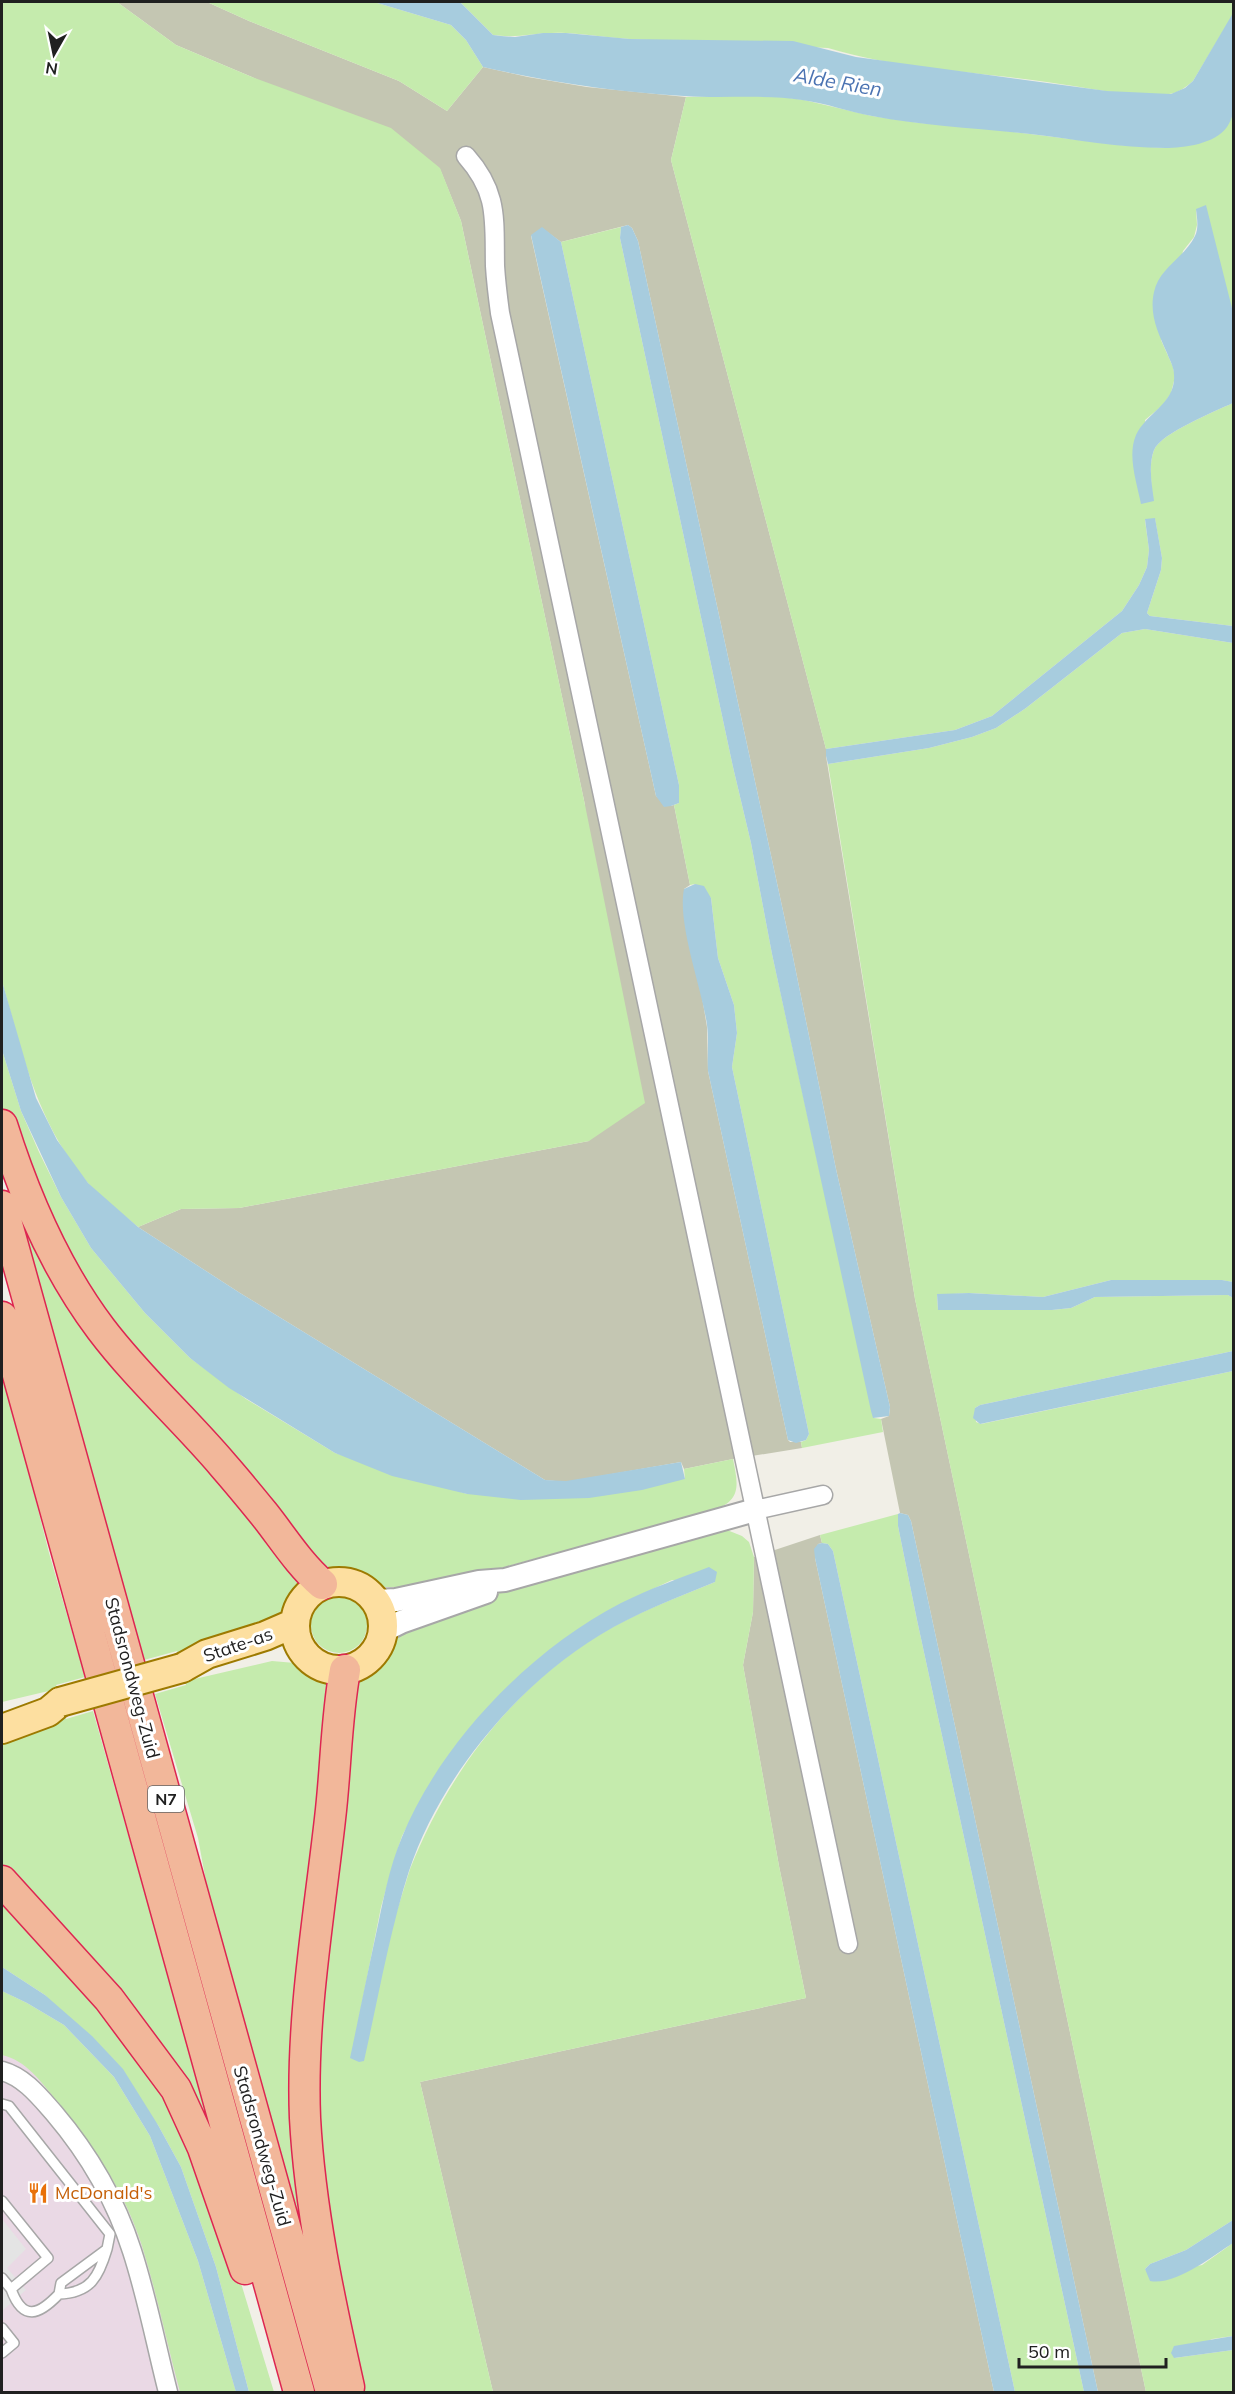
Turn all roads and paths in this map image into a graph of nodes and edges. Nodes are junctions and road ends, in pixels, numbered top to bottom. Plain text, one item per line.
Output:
1 (466, 156) dead end
2 (2, 1125) edge
3 (2, 1206) edge
4 (2, 1317) edge
5 (823, 1495) dead end
6 (755, 1510) junction
7 (505, 1580) junction
8 (322, 1584) junction
9 (376, 1601) junction
10 (295, 1623) junction
11 (383, 1631) junction
12 (302, 1652) junction
13 (182, 1668) junction
14 (345, 1670) junction
15 (60, 1702) junction
16 (2, 1709) edge
17 (2, 1729) edge
18 (2, 1881) edge
19 (848, 1944) dead end
20 (2, 2071) edge
21 (2, 2104) edge
22 (2, 2201) edge
23 (107, 2249) junction
24 (2, 2278) edge
25 (11, 2289) junction
26 (60, 2294) junction
27 (2, 2328) edge
28 (2, 2353) edge
29 (168, 2392) edge
30 (284, 2392) edge
31 (299, 2392) edge
32 (331, 2392) edge
33 (351, 2392) edge

1 - 6 street
2 - 8 highway
3 - 32 highway, Stadsrondweg-Zuid / N7
4 - 31 highway, Stadsrondweg-Zuid / N7
5 - 6 street
6 - 7 street
6 - 19 street
7 - 9 street
7 - 11 street
8 - 9 main road
8 - 10 main road
9 - 11 main road
10 - 12 main road
10 - 13 main road, State-as
11 - 14 main road
12 - 13 main road, State-as
12 - 14 main road
13 - 15 main road, State-as, bridge
14 - 33 highway
15 - 16 main road, State-as
15 - 17 main road, State-as
18 - 30 highway
20 - 29 street
21 - 23 lane
22 - 25 lane
23 - 26 lane
23 - 26 lane
24 - 25 lane
25 - 26 lane
27 - 28 lane

